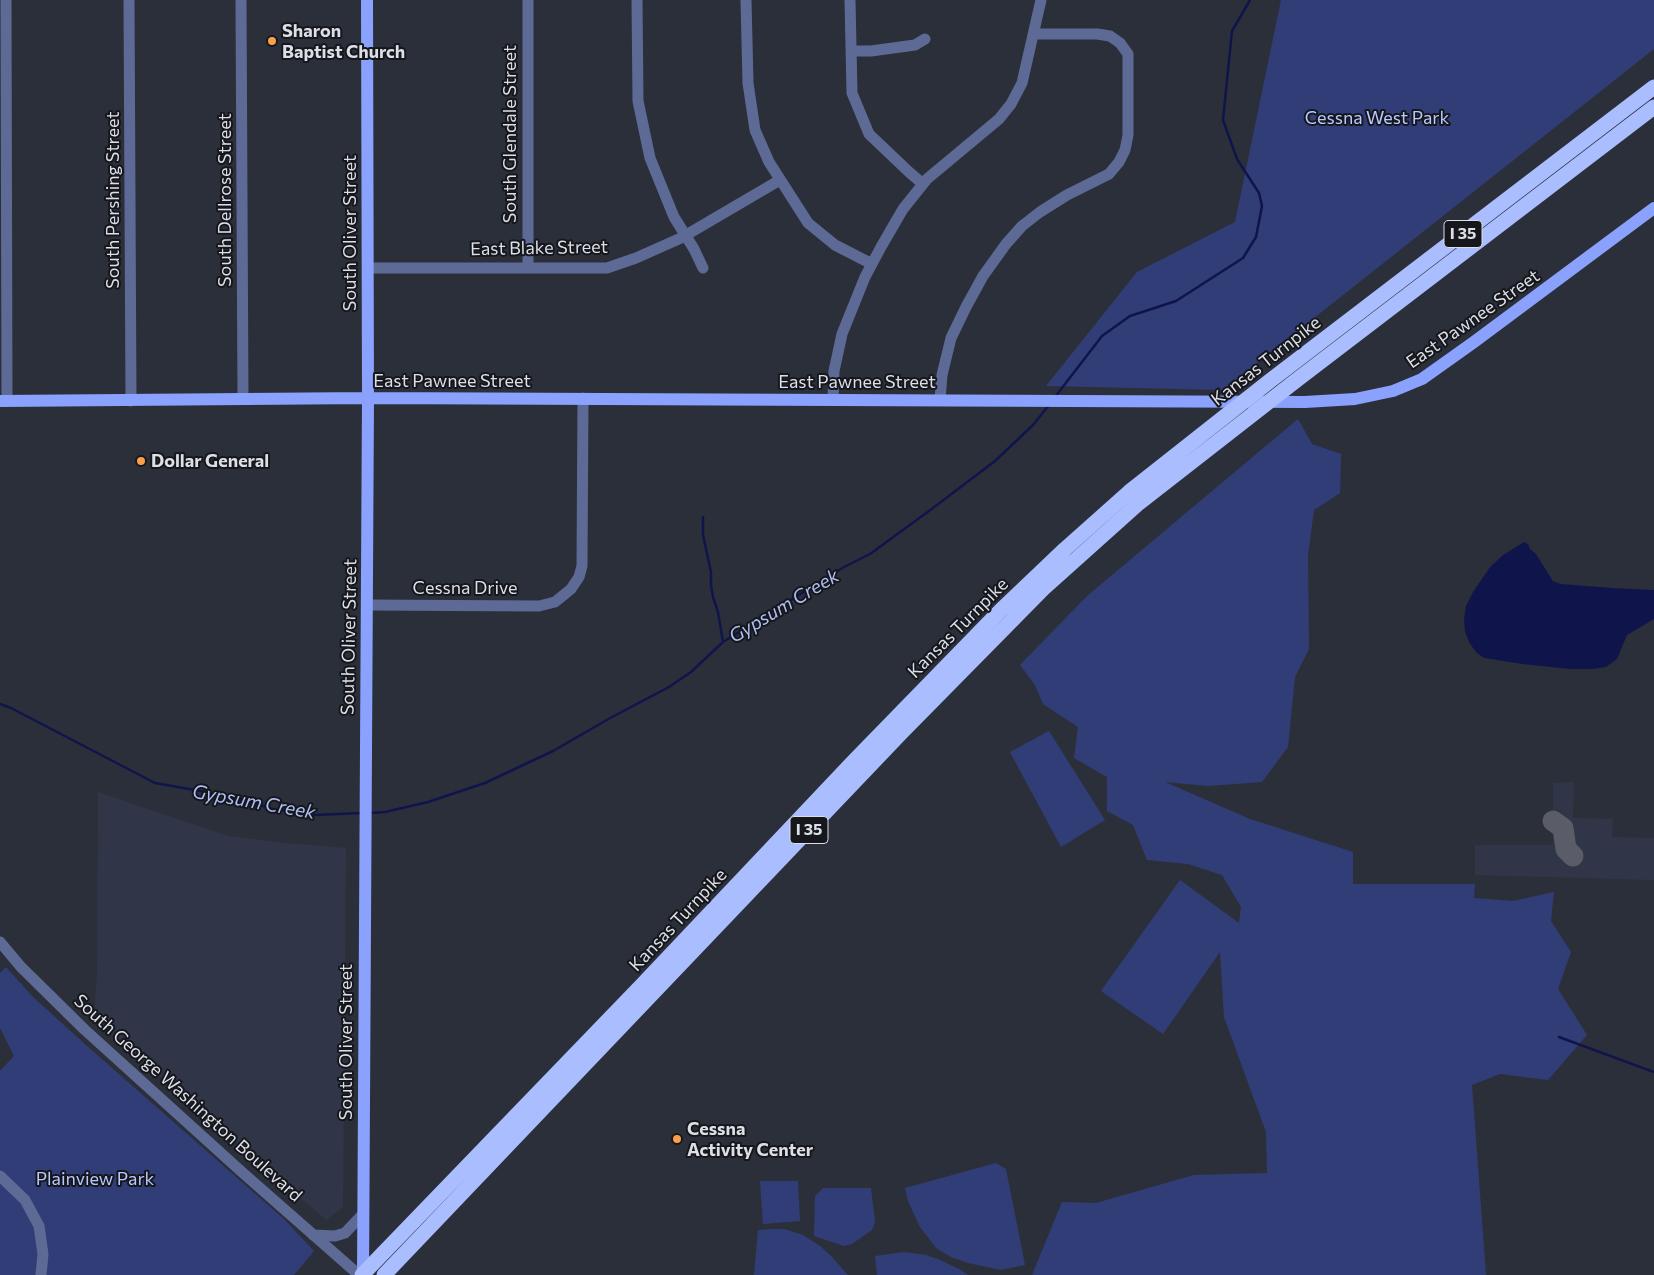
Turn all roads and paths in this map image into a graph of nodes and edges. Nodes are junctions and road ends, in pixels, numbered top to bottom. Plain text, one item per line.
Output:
1 (6, 0) edge
2 (129, 0) edge
3 (241, 0) edge
4 (367, 0) edge
5 (528, 0) edge
6 (637, 0) edge
7 (746, 0) edge
8 (850, 0) edge
9 (1040, 0) edge
10 (1034, 34) junction
11 (925, 39) dead end
12 (851, 51) junction
13 (1654, 87) edge
14 (1654, 107) edge
15 (780, 180) junction
16 (923, 184) junction
17 (1654, 208) edge
18 (686, 235) junction
19 (872, 264) junction
20 (528, 267) junction
21 (368, 268) junction
22 (703, 268) dead end
23 (368, 398) junction
24 (583, 398) junction
25 (243, 399) junction
26 (833, 399) junction
27 (131, 400) junction
28 (940, 400) junction
29 (3, 401) edge
30 (367, 605) junction
31 (0, 942) edge
32 (0, 1176) edge
33 (363, 1214) junction
34 (313, 1235) junction
35 (41, 1275) edge
36 (361, 1275) edge
37 (384, 1275) edge

1 - 29 street
2 - 27 street, South Pershing Street
3 - 25 street, South Dellrose Street
4 - 21 main road, South Oliver Street
5 - 20 street, South Glendale Street
6 - 18 street
7 - 15 street
8 - 12 street
9 - 10 street
10 - 16 street
10 - 28 street
11 - 12 street
12 - 16 street
13 - 36 highway, Kansas Turnpike / I 35
14 - 37 highway, Kansas Turnpike / I 35
15 - 18 street, East Blake Street
15 - 19 street
16 - 19 street
17 - 28 main road, East Pawnee Street
18 - 20 street, East Blake Street
18 - 22 street
19 - 26 street
20 - 21 street, East Blake Street
21 - 23 main road, South Oliver Street
23 - 24 main road, East Pawnee Street
23 - 25 main road, East Pawnee Street
23 - 30 main road, South Oliver Street
24 - 26 main road, East Pawnee Street
24 - 30 street, Cessna Drive
25 - 27 main road, East Pawnee Street
26 - 28 main road, East Pawnee Street
27 - 29 main road, East Pawnee Street
30 - 33 main road, South Oliver Street
31 - 34 street, South George Washington Boulevard
32 - 35 street
33 - 34 street
33 - 36 main road, South Oliver Street
34 - 36 street, South George Washington Boulevard

